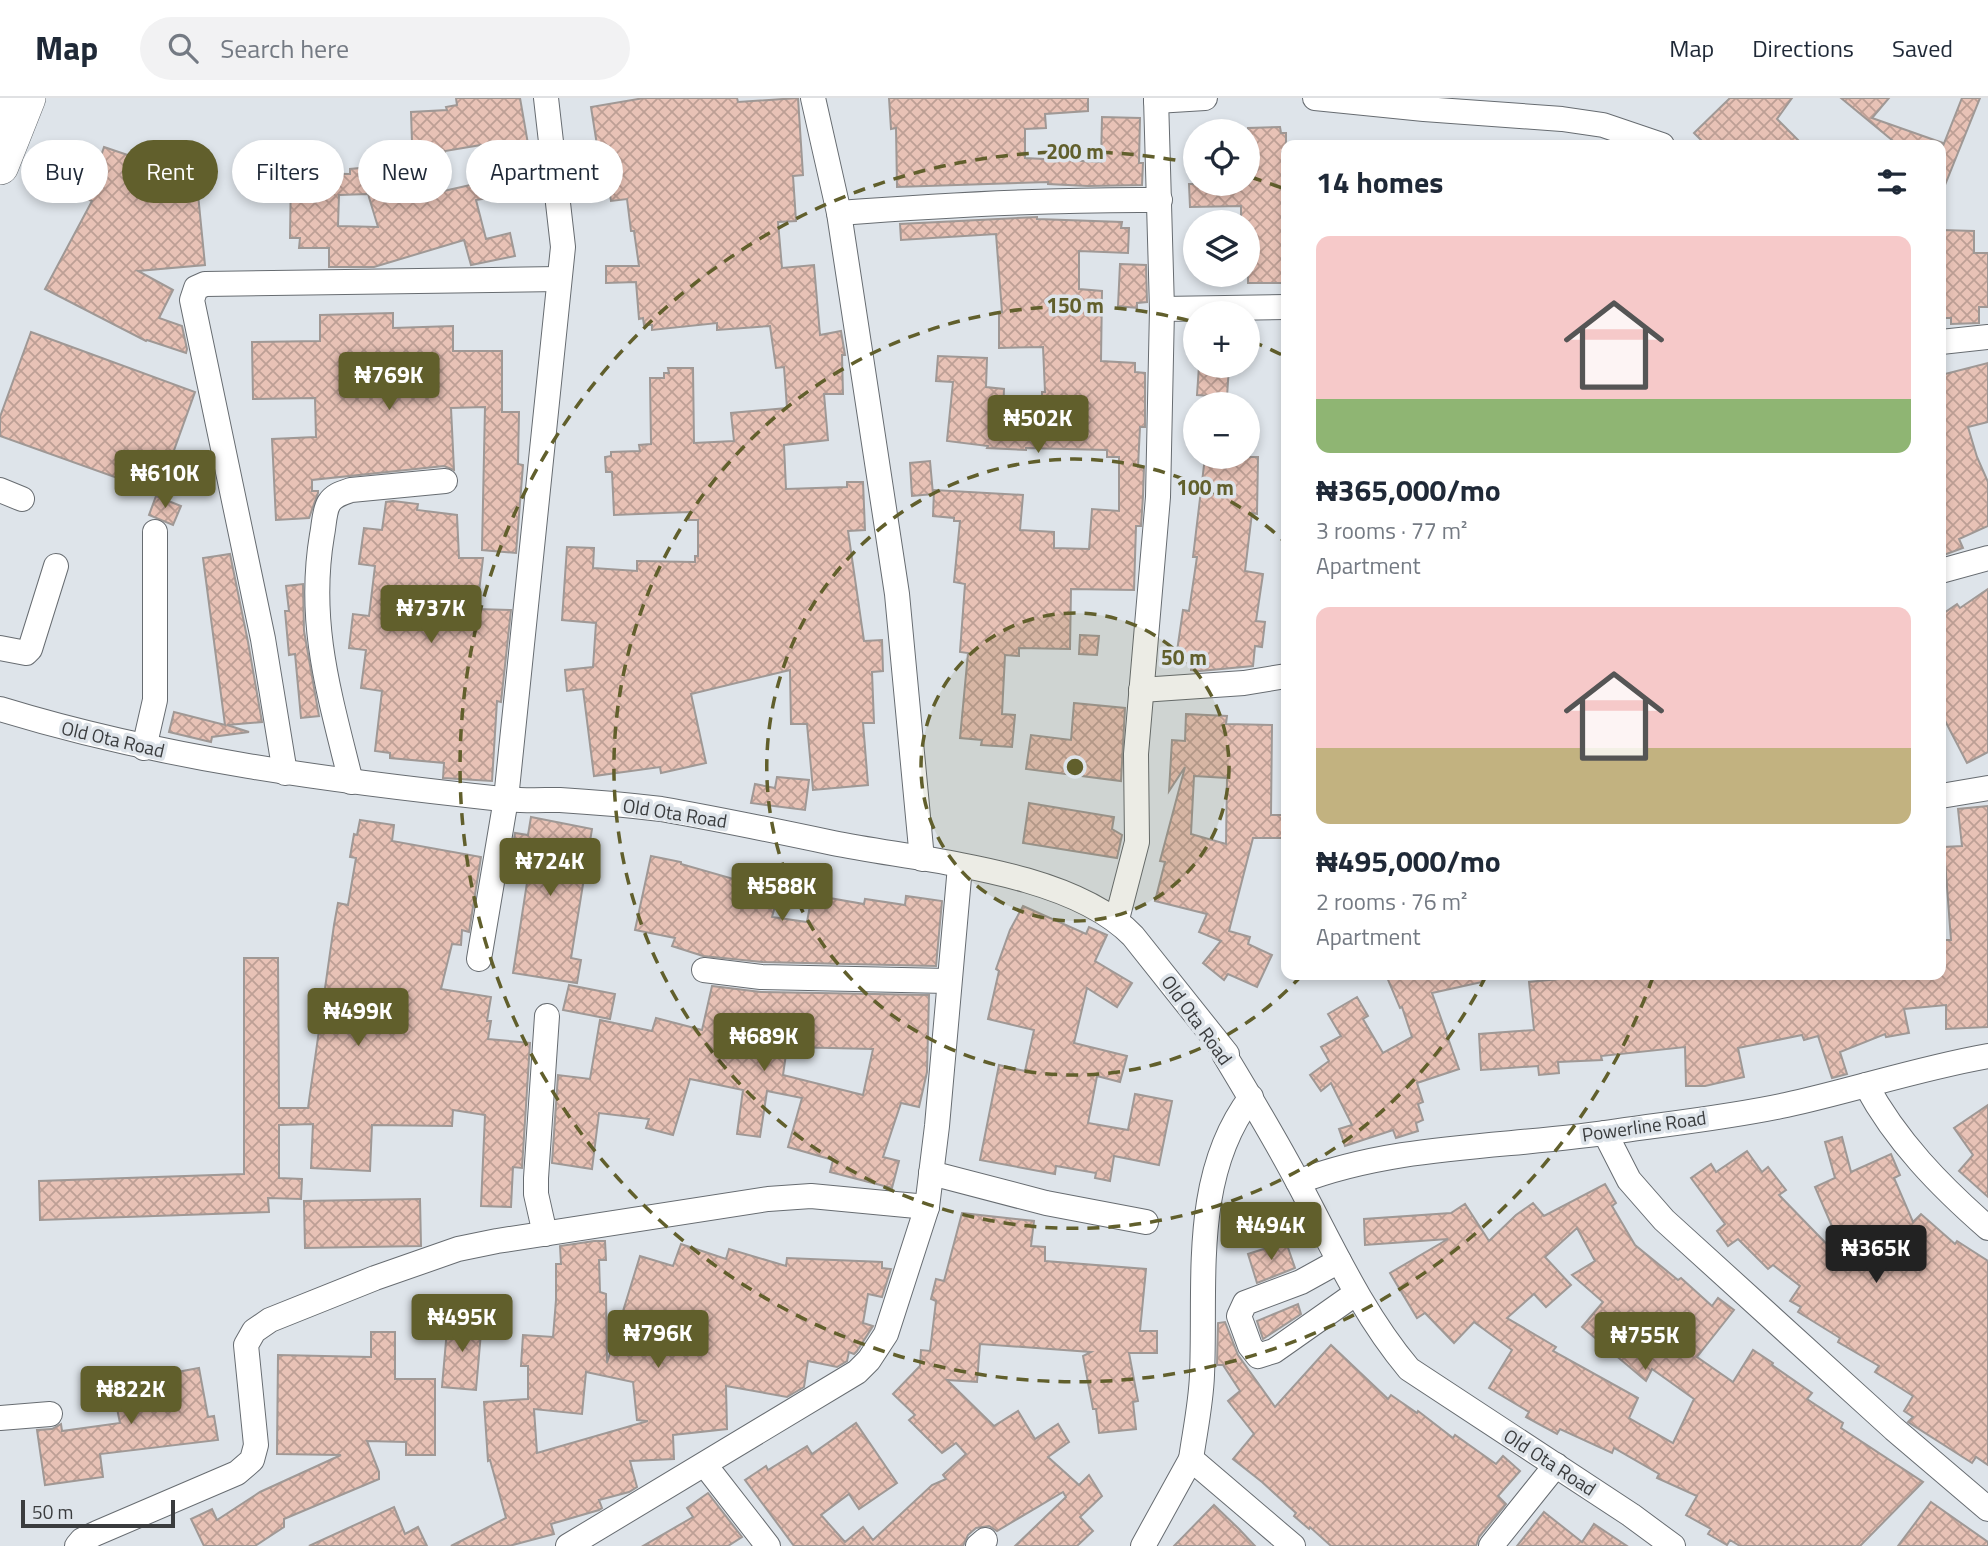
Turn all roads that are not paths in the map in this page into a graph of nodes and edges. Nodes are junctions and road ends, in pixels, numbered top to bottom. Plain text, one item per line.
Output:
1 (5, 98) edge
2 (27, 98) edge
3 (546, 98) edge
4 (813, 98) edge
5 (1205, 98) edge
6 (1315, 98) edge
7 (1156, 99) edge
8 (0, 111) edge
9 (1650, 140) edge
10 (0, 166) edge
11 (1160, 200) junction
12 (839, 213) junction
13 (559, 279) junction
14 (1281, 307) edge
15 (1162, 309) junction
16 (1988, 337) edge
17 (1946, 341) edge
18 (445, 481) dead end
19 (155, 532) dead end
20 (1988, 558) edge
21 (56, 566) dead end
22 (1946, 570) edge
23 (0, 648) edge
24 (1281, 677) edge
25 (1140, 690) junction
26 (0, 709) edge
27 (144, 748) junction
28 (285, 773) junction
29 (351, 782) junction
30 (1988, 788) edge
31 (1946, 795) edge
32 (506, 799) junction
33 (922, 859) junction
34 (960, 866) junction
35 (1117, 919) junction
36 (479, 959) dead end
37 (704, 970) dead end
38 (948, 981) junction
39 (547, 1016) dead end
40 (1988, 1056) edge
41 (1866, 1085) junction
42 (1247, 1091) junction
43 (1605, 1133) junction
44 (931, 1173) junction
45 (1298, 1182) junction
46 (927, 1207) junction
47 (1146, 1223) dead end
48 (1988, 1227) edge
49 (545, 1234) junction
50 (1339, 1261) junction
51 (1301, 1282) junction
52 (1355, 1294) junction
53 (1319, 1318) junction
54 (50, 1414) dead end
55 (0, 1418) edge
56 (1191, 1459) junction
57 (705, 1465) junction
58 (1556, 1465) junction
59 (1988, 1509) edge
60 (77, 1546) edge
61 (568, 1546) edge
62 (768, 1546) edge
63 (1143, 1546) edge
64 (1293, 1546) edge
65 (1491, 1546) edge
66 (1673, 1546) edge

1 - 8 street
2 - 10 highway
3 - 13 street
4 - 12 street
5 - 7 street
6 - 9 street
7 - 11 street
11 - 12 street
11 - 15 street
12 - 33 street
13 - 28 street
13 - 32 street
14 - 15 street
15 - 25 street
16 - 17 street
18 - 29 street
19 - 27 street
20 - 22 street
21 - 23 street
24 - 25 street
25 - 35 street
26 - 27 street, Old Ota Road
27 - 28 street, Old Ota Road
28 - 29 street, Old Ota Road
29 - 32 street, Old Ota Road
30 - 31 street
32 - 33 street, Old Ota Road
32 - 36 street
33 - 34 street, Old Ota Road
34 - 35 street, Old Ota Road
34 - 38 street
35 - 42 street, Old Ota Road
37 - 38 street
38 - 44 street
39 - 49 street
40 - 41 street, Powerline Road
41 - 43 street, Powerline Road
41 - 48 street
42 - 45 street, Old Ota Road
42 - 56 street
43 - 45 street, Powerline Road
43 - 59 street
44 - 46 street
44 - 47 street
45 - 50 street, Old Ota Road
46 - 49 street
46 - 57 street
49 - 60 street
50 - 51 street
50 - 52 street, Old Ota Road
51 - 53 street
51 - 53 street
52 - 53 street
52 - 58 street, Old Ota Road
54 - 55 street
56 - 63 street
56 - 64 street
57 - 61 street
57 - 62 street
58 - 65 street
58 - 66 street, Old Ota Road

